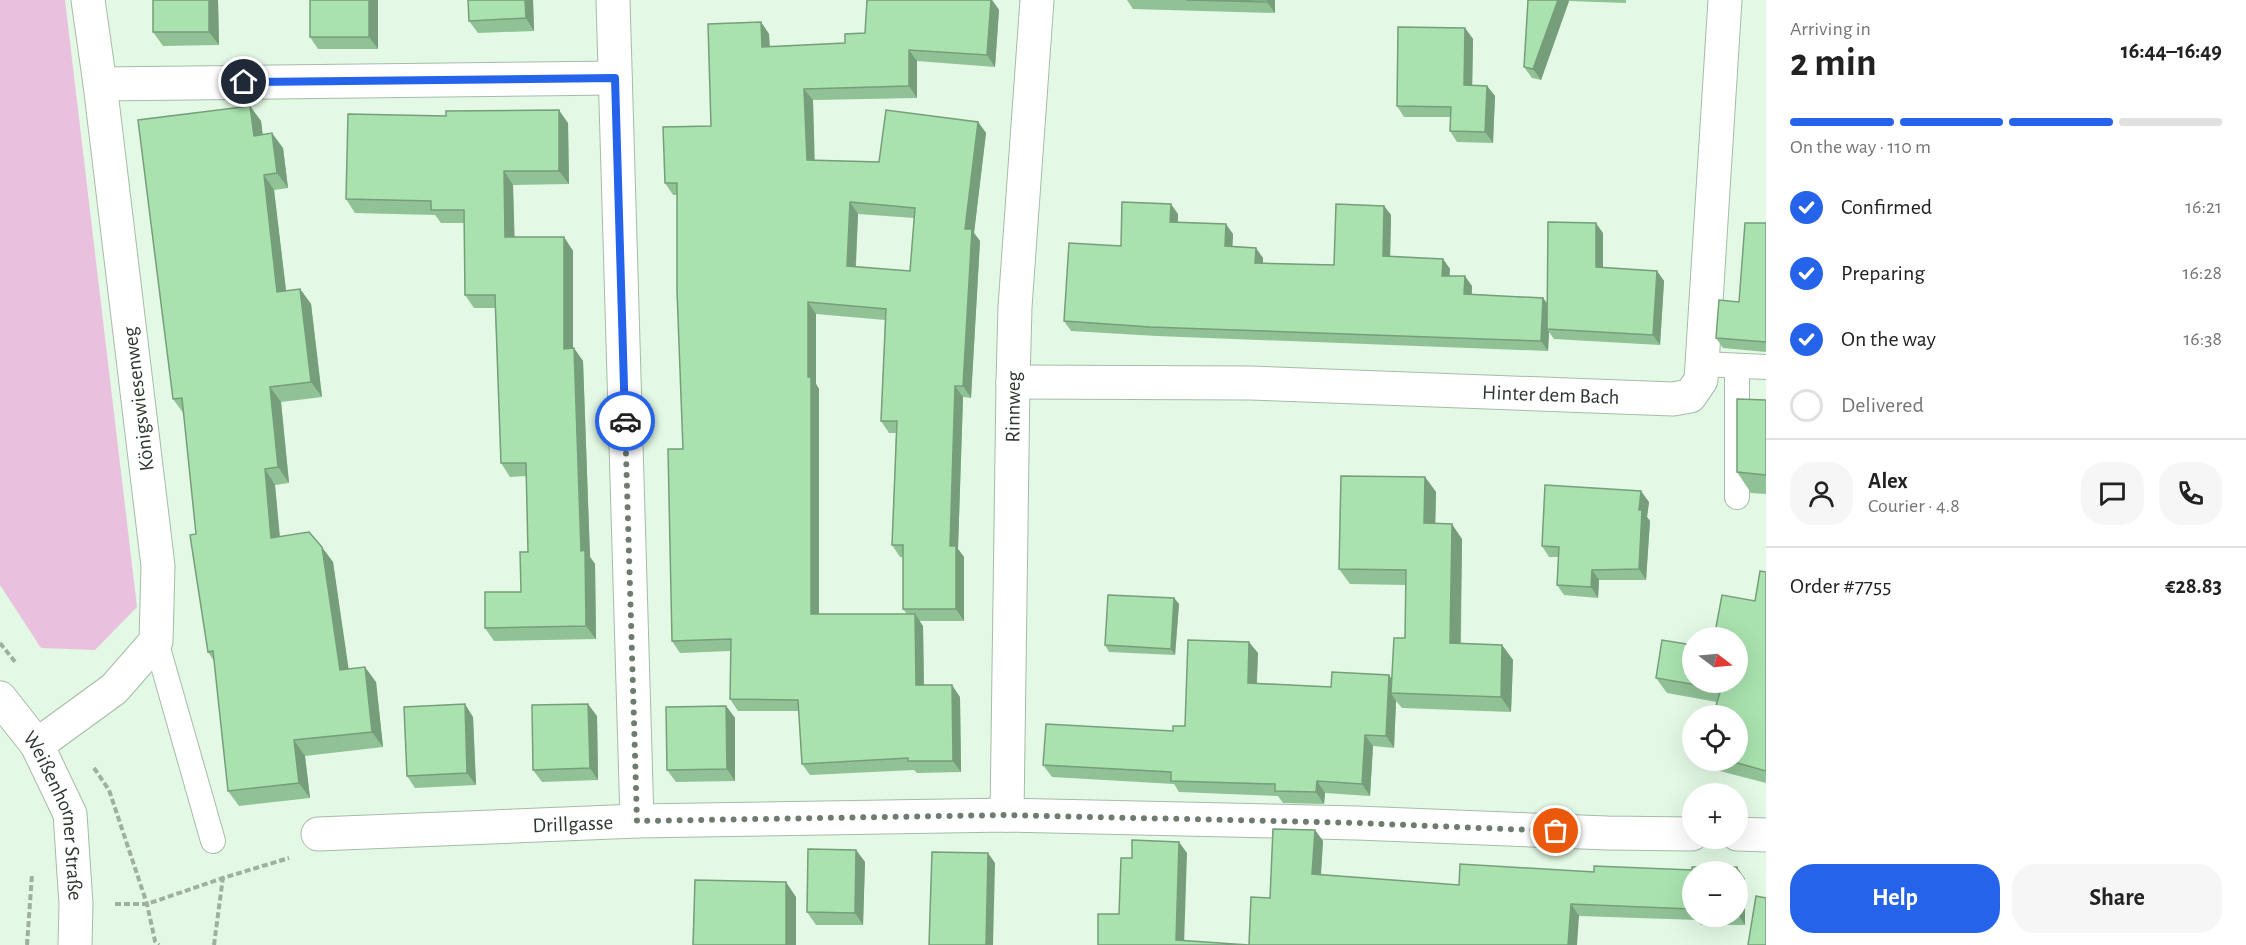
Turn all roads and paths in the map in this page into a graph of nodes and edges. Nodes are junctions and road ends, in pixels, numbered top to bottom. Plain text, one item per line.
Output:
1 (88, 0) edge
2 (613, 0) edge
3 (1037, 0) edge
4 (1725, 0) edge
5 (615, 78) junction
6 (100, 84) junction
7 (1702, 364) junction
8 (1737, 366) junction
9 (1766, 367) edge
10 (1013, 382) junction
11 (1737, 497) edge
12 (156, 641) junction
13 (0, 698) edge
14 (38, 745) junction
15 (1007, 815) junction
16 (637, 821) junction
17 (318, 834) joint
18 (1682, 834) edge
19 (1748, 834) edge
20 (1766, 835) edge
21 (213, 841) dead end
22 (32, 871) dead end
23 (223, 878) junction
24 (76, 904) junction
25 (147, 904) junction
26 (27, 945) edge
27 (75, 945) edge
28 (159, 945) edge
29 (214, 945) edge

1 - 6 street, Königswiesenweg
2 - 5 street
3 - 10 street, Rinnweg
4 - 7 street, Hinter dem Bach
5 - 6 street
5 - 16 street
6 - 12 street, Königswiesenweg
7 - 8 lane
7 - 10 street, Hinter dem Bach
8 - 9 lane
8 - 11 lane
10 - 15 street, Rinnweg
12 - 14 street
12 - 21 lane
13 - 14 street, Weißenhorner Straße
14 - 24 street, Weißenhorner Straße
15 - 16 street, Drillgasse
15 - 18 street, Drillgasse
16 - 17 street, Drillgasse
17 - 23 path
19 - 20 street
22 - 26 path
23 - 25 path
23 - 29 path
24 - 25 path
24 - 27 street, Weißenhorner Straße
25 - 28 path

